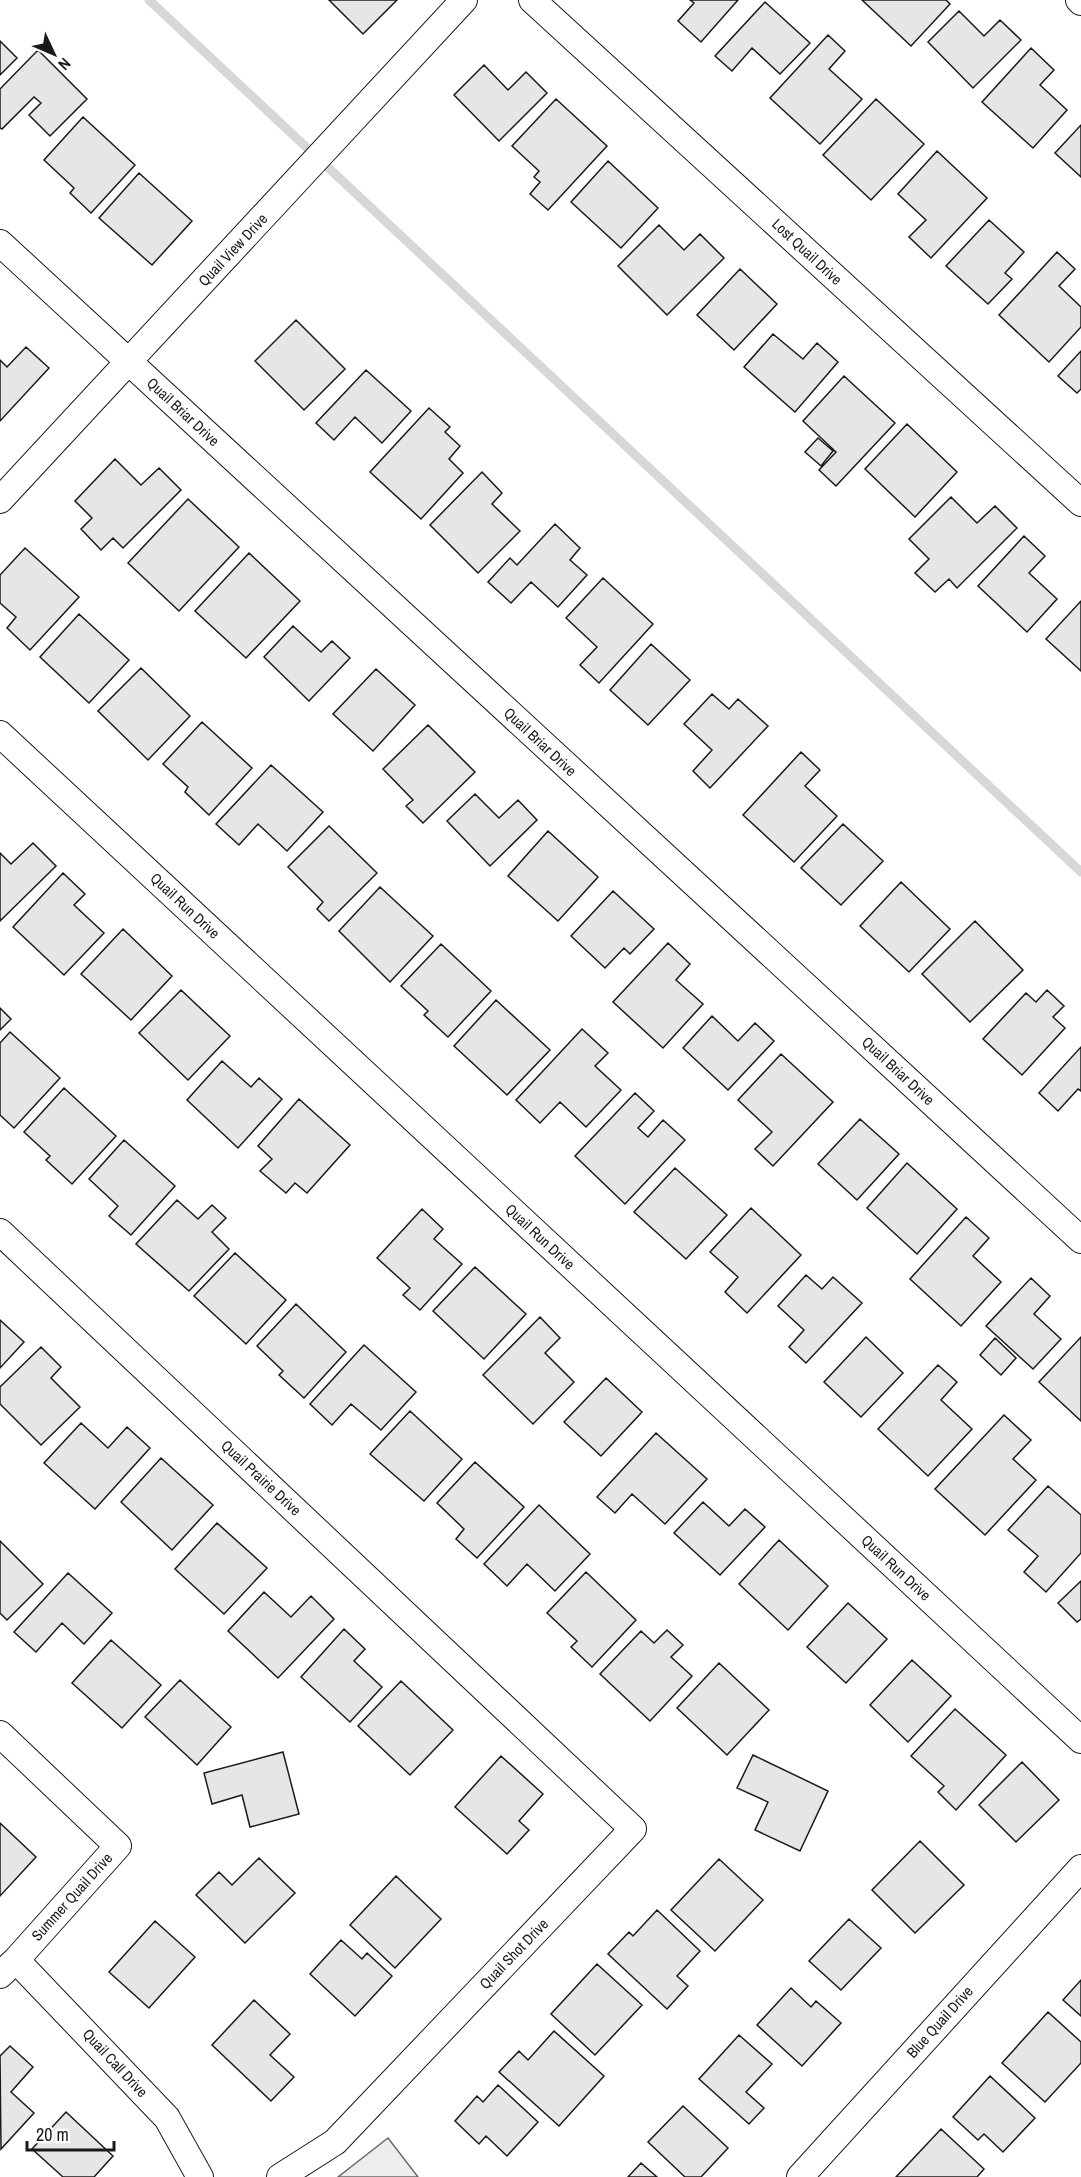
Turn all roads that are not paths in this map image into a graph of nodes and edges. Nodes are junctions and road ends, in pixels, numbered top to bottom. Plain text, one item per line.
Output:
1 (464, 0) edge
2 (532, 0) edge
3 (0, 243) edge
4 (129, 363) junction
5 (0, 500) edge
6 (1081, 503) edge
7 (0, 734) edge
8 (0, 1232) edge
9 (1081, 1240) edge
10 (522, 1725) joint
11 (0, 1734) edge
12 (1081, 1740) edge
13 (1081, 1868) edge
14 (8, 1967) edge
15 (200, 2177) edge
16 (280, 2177) edge
17 (800, 2177) edge

1 - 4 street, Quail View Drive
2 - 6 street, Lost Quail Drive
3 - 4 street, Quail Briar Drive
4 - 5 street, Quail View Drive
4 - 9 street, Quail Briar Drive
7 - 12 street, Quail Run Drive
8 - 10 street, Quail Prairie Drive
10 - 16 street, Quail Shot Drive
11 - 14 street, Summer Quail Drive
13 - 17 street, Blue Quail Drive
14 - 15 street, Quail Call Drive

